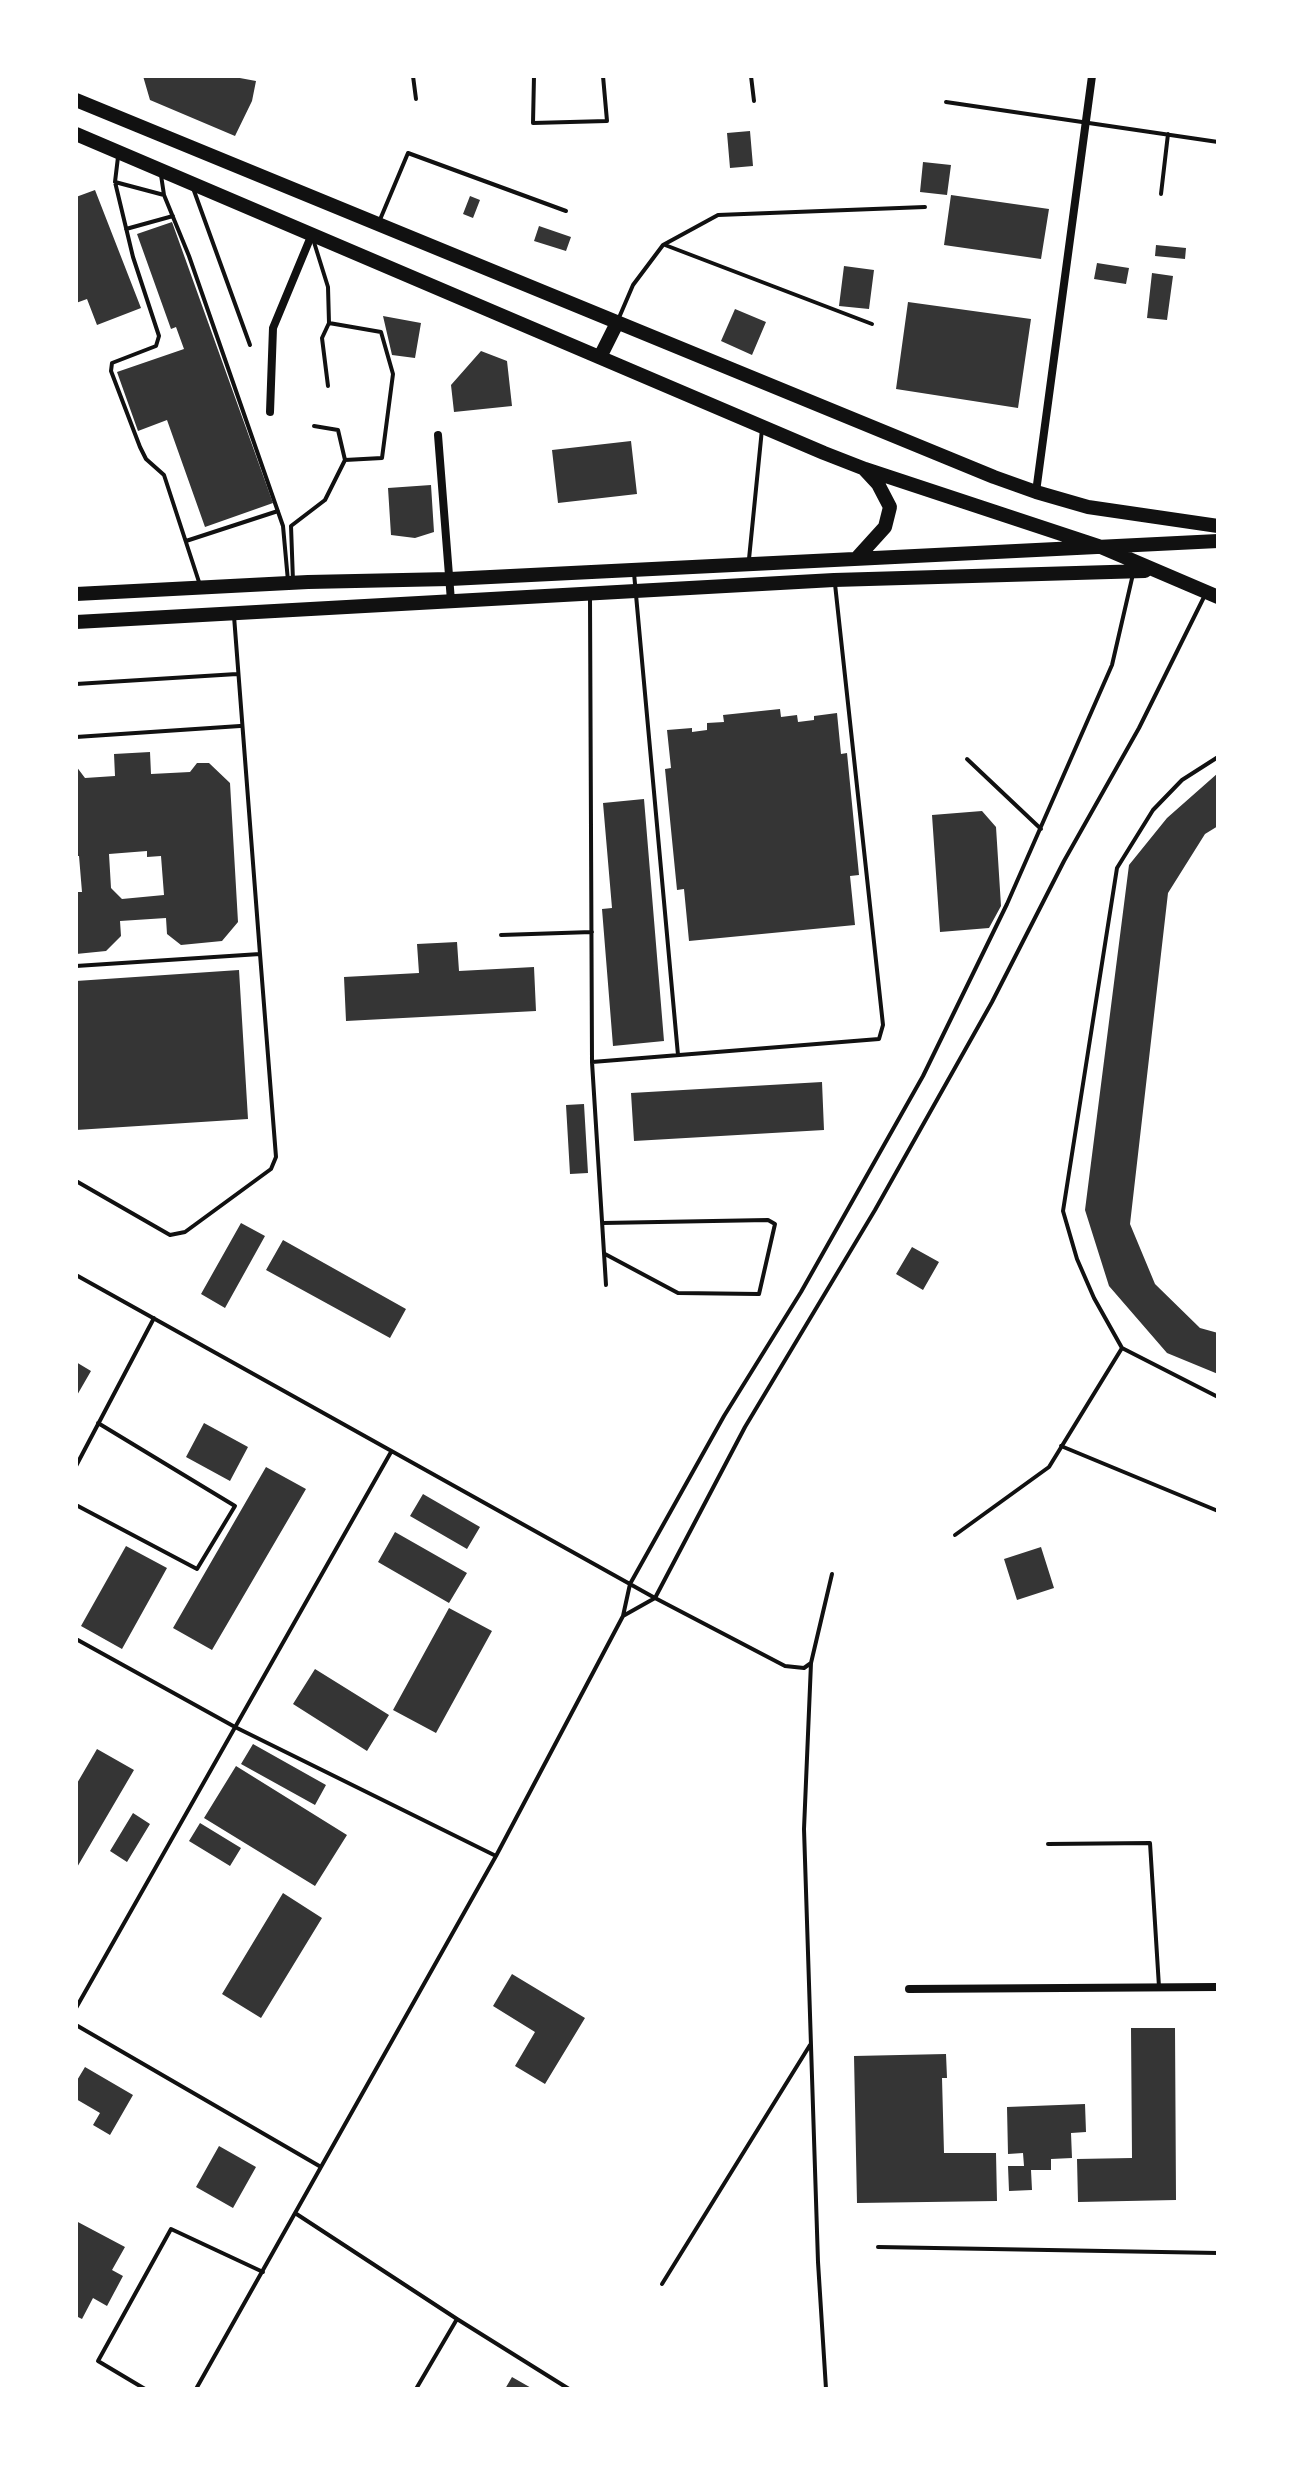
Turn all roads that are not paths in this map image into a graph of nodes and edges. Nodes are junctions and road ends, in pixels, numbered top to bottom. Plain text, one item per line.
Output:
1 (413, 76) edge
2 (534, 76) edge
3 (603, 76) edge
4 (751, 76) edge
5 (1092, 76) edge
6 (416, 99) dead end
7 (76, 100) edge
8 (754, 101) dead end
9 (946, 102) dead end
10 (1086, 123) junction
11 (76, 134) edge
12 (1168, 134) junction
13 (1218, 142) edge
14 (119, 152) junction
15 (160, 169) junction
16 (115, 182) junction
17 (190, 182) junction
18 (1161, 194) dead end
19 (164, 195) junction
20 (925, 207) dead end
21 (566, 211) dead end
22 (173, 216) junction
23 (378, 224) junction
24 (126, 229) junction
25 (312, 234) junction
26 (663, 245) junction
27 (329, 323) junction
28 (617, 323) junction
29 (872, 324) dead end
30 (250, 345) dead end
31 (600, 357) junction
32 (328, 386) dead end
33 (270, 412) dead end
34 (314, 426) dead end
35 (762, 426) junction
36 (438, 435) dead end
37 (345, 460) junction
38 (865, 469) junction
39 (1036, 492) junction
40 (278, 511) junction
41 (1218, 526) edge
42 (186, 541) junction
43 (1218, 541) edge
44 (1101, 547) junction
45 (856, 559) junction
46 (832, 560) junction
47 (748, 565) junction
48 (634, 570) junction
49 (1133, 570) junction
50 (1153, 571) junction
51 (589, 572) junction
52 (450, 579) junction
53 (834, 580) junction
54 (291, 583) junction
55 (201, 587) junction
56 (636, 591) junction
57 (76, 594) edge
58 (590, 594) junction
59 (1212, 594) edge
60 (451, 601) junction
61 (234, 614) junction
62 (76, 622) edge
63 (237, 674) junction
64 (76, 684) edge
65 (240, 726) junction
66 (76, 737) edge
67 (1218, 757) edge
68 (967, 759) dead end
69 (1041, 829) junction
70 (592, 932) junction
71 (501, 935) dead end
72 (260, 954) junction
73 (76, 966) edge
74 (678, 1055) junction
75 (592, 1062) junction
76 (76, 1181) edge
77 (603, 1223) junction
78 (605, 1254) junction
79 (76, 1275) edge
80 (606, 1285) dead end
81 (154, 1318) junction
82 (1122, 1348) junction
83 (1218, 1397) edge
84 (98, 1423) junction
85 (1061, 1446) junction
86 (391, 1452) junction
87 (76, 1466) edge
88 (76, 1505) edge
89 (1218, 1511) edge
90 (955, 1535) dead end
91 (832, 1574) dead end
92 (630, 1584) junction
93 (655, 1598) junction
94 (623, 1616) junction
95 (76, 1639) edge
96 (811, 1663) junction
97 (235, 1727) junction
98 (1048, 1844) dead end
99 (496, 1856) junction
100 (1159, 1987) junction
101 (1218, 1987) edge
102 (909, 1989) dead end
103 (76, 2008) edge
104 (76, 2025) edge
105 (812, 2043) junction
106 (321, 2167) junction
107 (295, 2213) junction
108 (878, 2247) dead end
109 (1218, 2253) edge
110 (263, 2272) junction
111 (662, 2284) dead end
112 (457, 2319) junction
113 (1218, 2351) edge
114 (1218, 2388) edge
115 (145, 2389) edge
116 (196, 2389) edge
117 (416, 2389) edge
118 (569, 2389) edge
119 (826, 2389) edge

1 - 6 lane
2 - 3 lane
4 - 8 lane
5 - 10 street
7 - 23 main road
9 - 10 lane
10 - 12 lane
10 - 39 street
11 - 14 main road
12 - 13 lane
12 - 18 lane
14 - 15 main road
14 - 16 lane
15 - 17 main road
15 - 19 lane
16 - 19 lane
16 - 24 lane
17 - 25 main road
17 - 30 lane
19 - 22 lane
20 - 26 lane
21 - 23 lane
22 - 24 lane
22 - 40 lane
23 - 28 main road
24 - 42 lane
25 - 27 lane
25 - 31 main road
25 - 33 street
26 - 28 lane
26 - 29 lane
27 - 32 lane
27 - 37 lane
28 - 31 main road
28 - 39 main road
31 - 35 main road
34 - 37 lane
35 - 38 main road
35 - 47 lane
36 - 52 street
37 - 54 lane
38 - 44 main road
38 - 45 main road
39 - 41 main road
40 - 42 lane
40 - 54 lane
42 - 55 lane
43 - 44 main road
44 - 45 main road
44 - 50 main road
45 - 46 main road
46 - 47 main road
46 - 53 lane
47 - 48 main road
48 - 51 main road
48 - 56 lane
49 - 50 main road
49 - 53 main road
49 - 69 lane
50 - 59 main road
51 - 52 main road
51 - 58 lane
52 - 54 main road
52 - 60 street
53 - 56 main road
53 - 74 lane
54 - 55 main road
55 - 57 main road
56 - 58 main road
56 - 74 lane
58 - 60 main road
58 - 70 lane
59 - 93 lane
60 - 61 main road
61 - 62 main road
61 - 63 lane
63 - 64 lane
63 - 65 lane
65 - 66 lane
65 - 72 lane
67 - 82 lane
68 - 69 lane
69 - 92 lane
70 - 71 lane
70 - 75 lane
72 - 73 lane
72 - 76 lane
74 - 75 lane
75 - 77 lane
77 - 78 lane
77 - 78 lane
78 - 80 lane
79 - 81 lane
81 - 84 lane
81 - 86 lane
82 - 83 lane
82 - 85 lane
84 - 87 lane
84 - 88 lane
85 - 89 lane
85 - 90 lane
86 - 92 lane
86 - 97 lane
91 - 96 lane
92 - 93 lane
92 - 94 lane
93 - 94 lane
93 - 96 lane
94 - 99 lane
95 - 97 lane
96 - 105 lane
97 - 99 lane
97 - 103 lane
98 - 100 lane
99 - 106 lane
100 - 101 street
100 - 102 street
104 - 106 lane
105 - 111 lane
105 - 119 lane
106 - 107 lane
107 - 110 lane
107 - 112 lane
108 - 109 lane
110 - 115 lane
110 - 116 lane
112 - 117 lane
112 - 118 lane
113 - 114 lane

